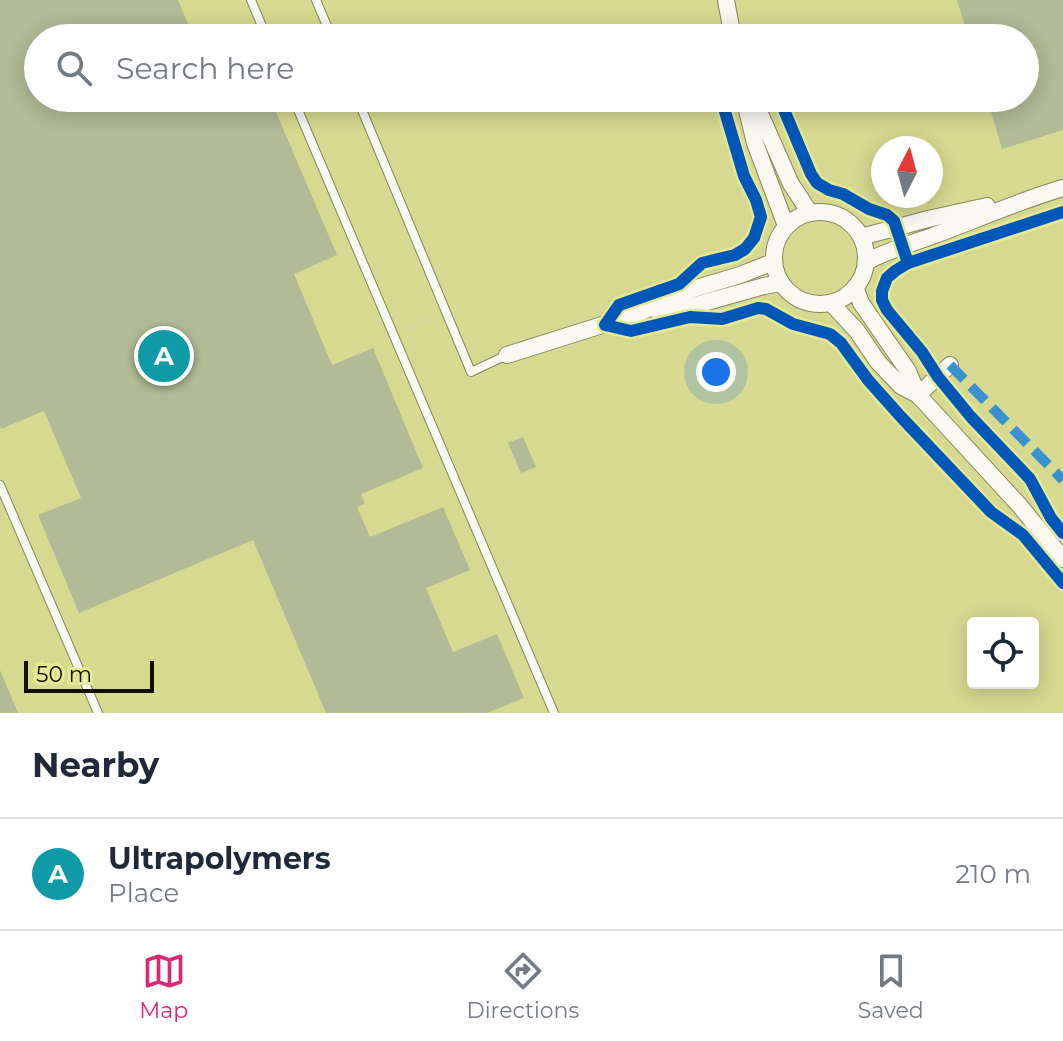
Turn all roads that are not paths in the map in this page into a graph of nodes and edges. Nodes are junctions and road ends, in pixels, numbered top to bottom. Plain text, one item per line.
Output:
1 (251, 0) edge
2 (316, 0) edge
3 (726, 0) edge
4 (261, 24) edge
5 (326, 24) edge
6 (730, 24) edge
7 (299, 112) edge
8 (363, 112) edge
9 (747, 112) edge
10 (759, 112) edge
11 (1063, 188) edge
12 (1032, 197) junction
13 (810, 213) junction
14 (786, 226) junction
15 (861, 237) junction
16 (773, 262) junction
17 (866, 262) junction
18 (781, 283) junction
19 (855, 287) junction
20 (831, 303) junction
21 (637, 314) junction
22 (507, 355) joint
23 (950, 365) dead end
24 (918, 395) junction
25 (0, 485) edge
26 (1063, 559) edge
27 (98, 713) edge
28 (554, 713) edge

1 - 4 lane
2 - 5 lane
3 - 6 street
7 - 28 lane
8 - 22 lane
9 - 14 street
10 - 13 street
11 - 12 street
12 - 15 street
12 - 17 street
13 - 14 street
13 - 15 street
14 - 16 street
15 - 17 street
16 - 18 street
16 - 21 street
17 - 19 street
18 - 20 street
18 - 21 street
19 - 20 street
19 - 24 street
20 - 24 street
21 - 22 street
23 - 24 street
24 - 26 street
25 - 27 lane

